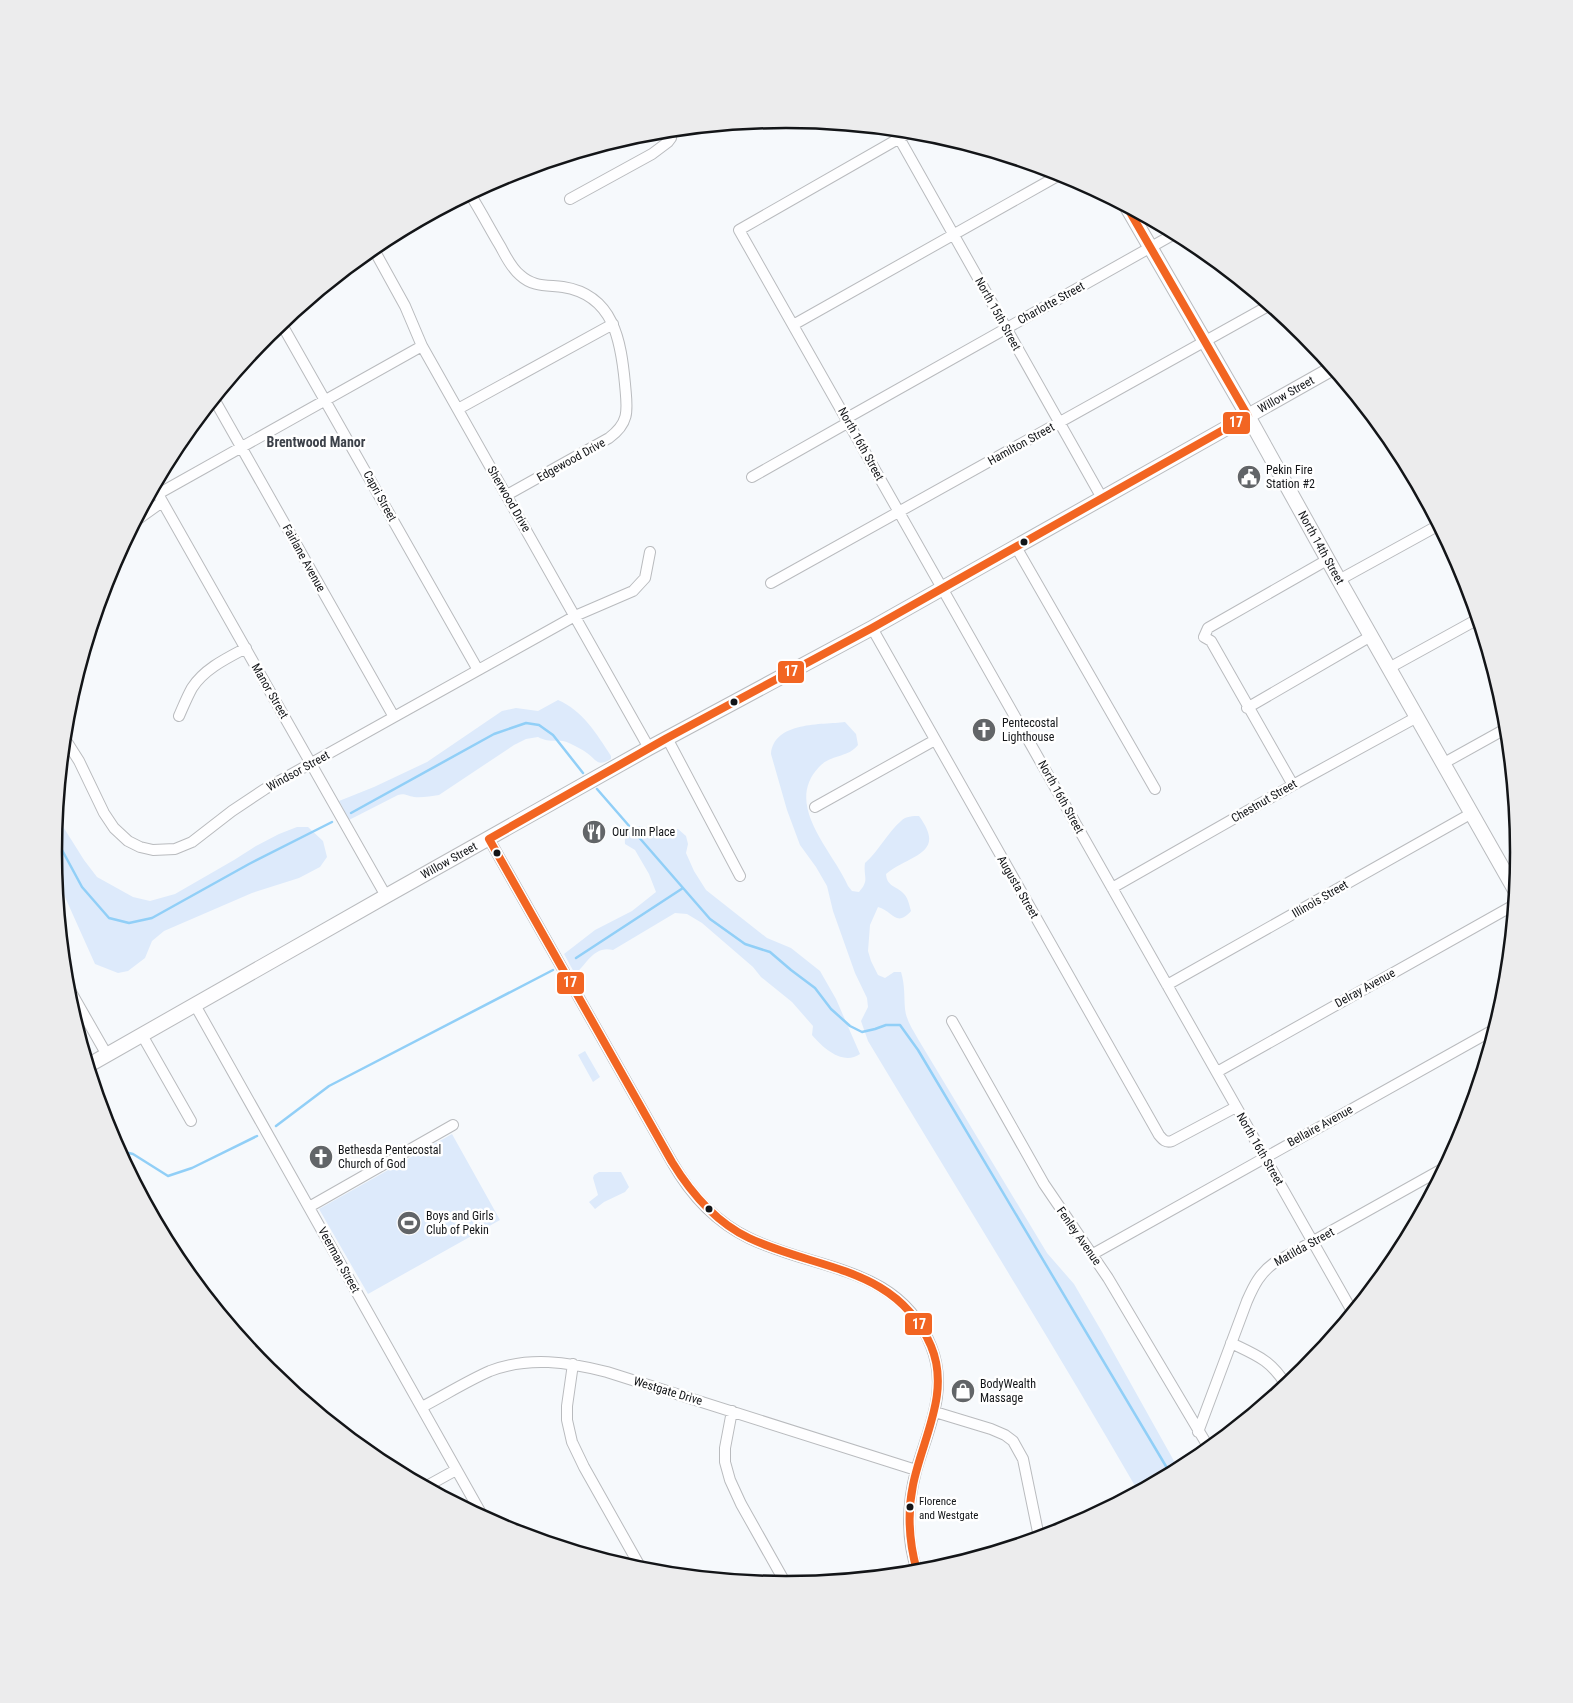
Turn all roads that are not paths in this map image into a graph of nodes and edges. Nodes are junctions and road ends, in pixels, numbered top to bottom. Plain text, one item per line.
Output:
1 (893, 136) edge
2 (897, 136) edge
3 (670, 137) edge
4 (1053, 179) edge
5 (473, 199) edge
6 (570, 199) dead end
7 (1132, 215) edge
8 (954, 235) junction
9 (1169, 237) edge
10 (1150, 247) junction
11 (377, 255) edge
12 (1265, 308) edge
13 (613, 324) junction
14 (792, 325) junction
15 (1006, 328) junction
16 (285, 330) edge
17 (1204, 342) junction
18 (422, 346) junction
19 (1328, 371) edge
20 (326, 400) junction
21 (217, 405) edge
22 (458, 409) junction
23 (1248, 416) junction
24 (848, 420) junction
25 (1060, 422) junction
26 (241, 447) junction
27 (752, 477) dead end
28 (158, 494) edge
29 (507, 495) junction
30 (1102, 498) junction
31 (900, 512) junction
32 (1434, 528) edge
33 (1016, 547) junction
34 (650, 552) dead end
35 (1328, 560) junction
36 (1339, 580) junction
37 (771, 583) dead end
38 (943, 588) junction
39 (575, 616) junction
40 (1473, 622) edge
41 (872, 628) junction
42 (1371, 636) junction
43 (246, 648) junction
44 (1389, 668) junction
45 (478, 670) junction
46 (1247, 708) junction
47 (179, 716) dead end
48 (394, 717) junction
49 (1417, 717) junction
50 (1500, 732) edge
51 (667, 738) junction
52 (935, 740) junction
53 (70, 747) edge
54 (649, 748) junction
55 (1444, 763) junction
56 (311, 764) junction
57 (1293, 785) junction
58 (1155, 789) dead end
59 (815, 807) dead end
60 (1472, 813) junction
61 (489, 838) junction
62 (740, 876) dead end
63 (1509, 879) edge
64 (1112, 888) junction
65 (386, 896) junction
66 (1508, 908) edge
67 (1167, 986) junction
68 (196, 1005) junction
69 (79, 1006) edge
70 (952, 1021) dead end
71 (1487, 1033) edge
72 (142, 1035) junction
73 (107, 1055) junction
74 (94, 1062) edge
75 (1217, 1072) junction
76 (1236, 1107) junction
77 (191, 1121) dead end
78 (453, 1126) dead end
79 (1265, 1157) junction
80 (1436, 1173) edge
81 (309, 1207) junction
82 (1312, 1242) junction
83 (1093, 1254) junction
84 (1349, 1306) edge
85 (1232, 1343) junction
86 (572, 1364) junction
87 (1282, 1379) edge
88 (422, 1408) junction
89 (732, 1412) junction
90 (935, 1412) junction
91 (1198, 1432) junction
92 (1205, 1442) edge
93 (456, 1470) junction
94 (916, 1470) junction
95 (432, 1483) edge
96 (476, 1505) edge
97 (1038, 1530) edge
98 (636, 1560) edge
99 (914, 1564) edge
100 (781, 1576) edge

1 - 14 street, North 16th Street
2 - 8 street, North 15th Street
3 - 6 street
4 - 8 street
5 - 13 street, Edgewood Drive
7 - 10 street, North 14th Street
8 - 14 street
8 - 15 street, North 15th Street
9 - 10 street, Charlotte Street
10 - 15 street, Charlotte Street
10 - 17 street, North 14th Street
11 - 18 street, Sherwood Drive
12 - 17 street, Hamilton Street
13 - 22 street
13 - 29 street, Edgewood Drive
14 - 24 street, North 16th Street
15 - 24 street, Charlotte Street
15 - 25 street, North 15th Street
16 - 20 street, Capri Street
17 - 23 street, North 14th Street
17 - 25 street, Hamilton Street
18 - 20 street
18 - 22 street, Sherwood Drive
19 - 23 street, Willow Street
20 - 26 street
20 - 45 street, Capri Street
21 - 26 street, Fairlane Avenue
22 - 29 street, Sherwood Drive
23 - 30 street, Willow Street
23 - 35 street, North 14th Street
24 - 27 street, Charlotte Street
24 - 31 street, North 16th Street
25 - 30 street, North 15th Street
25 - 31 street, Hamilton Street
26 - 28 street
26 - 48 street, Fairlane Avenue
28 - 43 street, Manor Street
29 - 39 street, Sherwood Drive
30 - 33 street, Willow Street
31 - 37 street, Hamilton Street
31 - 38 street, North 16th Street
32 - 36 street
33 - 38 street, Willow Street
33 - 58 street
34 - 39 street, Windsor Street
35 - 36 street, North 14th Street
35 - 46 street
36 - 42 street, North 14th Street
38 - 41 street, Willow Street
38 - 64 street, North 16th Street
39 - 45 street, Windsor Street
39 - 54 street, Sherwood Drive
40 - 44 street
41 - 51 street, Willow Street
41 - 52 street, Augusta Street
42 - 44 street, North 14th Street
42 - 46 street
43 - 47 street
43 - 56 street, Manor Street
44 - 49 street, North 14th Street
45 - 48 street, Windsor Street
46 - 57 street
48 - 56 street, Windsor Street
49 - 55 street, North 14th Street
49 - 57 street, Chestnut Street
50 - 55 street
51 - 54 street, Willow Street
51 - 62 street
52 - 59 street
52 - 76 street, Augusta Street
53 - 56 street, Windsor Street
54 - 61 street, Willow Street
55 - 60 street, North 14th Street
56 - 65 street, Manor Street
57 - 64 street, Chestnut Street
60 - 63 street, North 14th Street
60 - 67 street, Illinois Street
61 - 65 street, Willow Street
61 - 90 street
64 - 67 street, North 16th Street
65 - 68 street, Willow Street
66 - 75 street, Delray Avenue
67 - 75 street, North 16th Street
68 - 72 street, Willow Street
68 - 81 street, Veerman Street
69 - 73 street
70 - 83 street, Fenley Avenue
71 - 79 street, Bellaire Avenue
72 - 73 street, Willow Street
72 - 77 street
73 - 74 street, Willow Street
75 - 76 street, North 16th Street
76 - 79 street, North 16th Street
78 - 81 street
79 - 82 street, North 16th Street
79 - 83 street, Bellaire Avenue
80 - 82 street, Matilda Street
81 - 88 street, Veerman Street
82 - 84 street, North 16th Street
82 - 85 street, Matilda Street
83 - 91 street, Fenley Avenue
85 - 87 street
85 - 91 street, Matilda Street
86 - 88 street, Westgate Drive
86 - 89 street, Westgate Drive
86 - 98 street
88 - 93 street, Veerman Street
89 - 94 street, Westgate Drive
89 - 100 street
90 - 94 street
90 - 97 street
91 - 92 street, Fenley Avenue
93 - 95 street
93 - 96 street, Veerman Street
94 - 99 street

